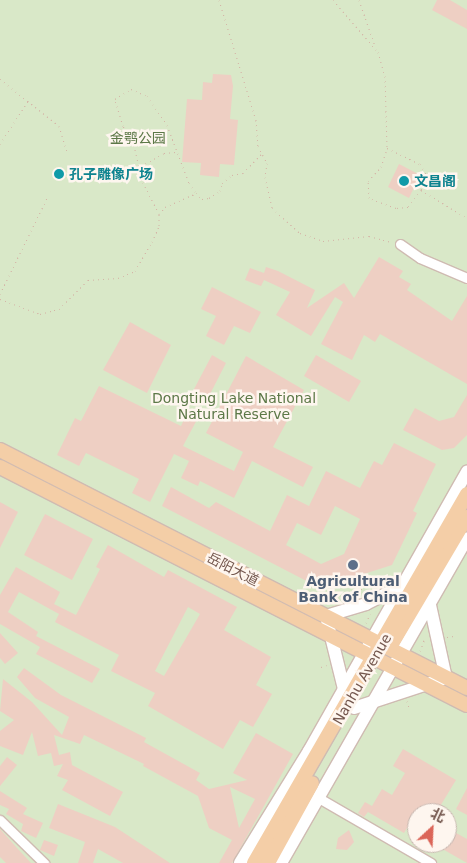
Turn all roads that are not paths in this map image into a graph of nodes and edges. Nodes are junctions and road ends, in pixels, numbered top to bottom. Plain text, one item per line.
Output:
1 (400, 244) road end
2 (467, 278) edge
3 (0, 450) edge
4 (0, 467) edge
5 (467, 472) edge
6 (467, 494) edge
7 (467, 518) edge
8 (467, 538) edge
9 (424, 580) junction
10 (404, 584) junction
11 (430, 604) junction
12 (326, 616) junction
13 (331, 635) junction
14 (386, 647) junction
15 (379, 659) junction
16 (446, 678) junction
17 (428, 685) junction
18 (467, 688) edge
19 (345, 690) junction
20 (371, 702) junction
21 (467, 705) edge
22 (351, 706) junction
23 (317, 797) junction
24 (0, 820) edge
25 (44, 863) edge
26 (240, 863) edge
27 (254, 863) edge
28 (268, 863) edge
29 (281, 863) edge
30 (432, 863) edge

1 - 2 street
3 - 12 main road, 岳阳大道
4 - 13 main road, 岳阳大道
5 - 10 main road
6 - 9 main road, Nanhu Avenue
7 - 9 main road, Nanhu Avenue
8 - 11 main road
9 - 10 main road
9 - 11 main road
9 - 14 main road, Nanhu Avenue
10 - 12 main road
10 - 14 main road
11 - 14 main road
11 - 16 main road
12 - 13 main road
12 - 14 main road, 岳阳大道
13 - 15 main road, 岳阳大道
13 - 19 main road
14 - 15 main road, Nanhu Avenue
14 - 15 main road
14 - 16 main road, 岳阳大道
15 - 17 main road, 岳阳大道
15 - 19 main road
15 - 20 main road
15 - 22 main road, Nanhu Avenue
16 - 17 main road
16 - 18 main road, 岳阳大道
17 - 20 main road
17 - 21 main road, 岳阳大道
19 - 22 main road
19 - 26 main road
20 - 22 main road
20 - 23 main road
22 - 27 main road, Nanhu Avenue
22 - 28 main road, Nanhu Avenue
23 - 29 main road
23 - 30 street
24 - 25 street

